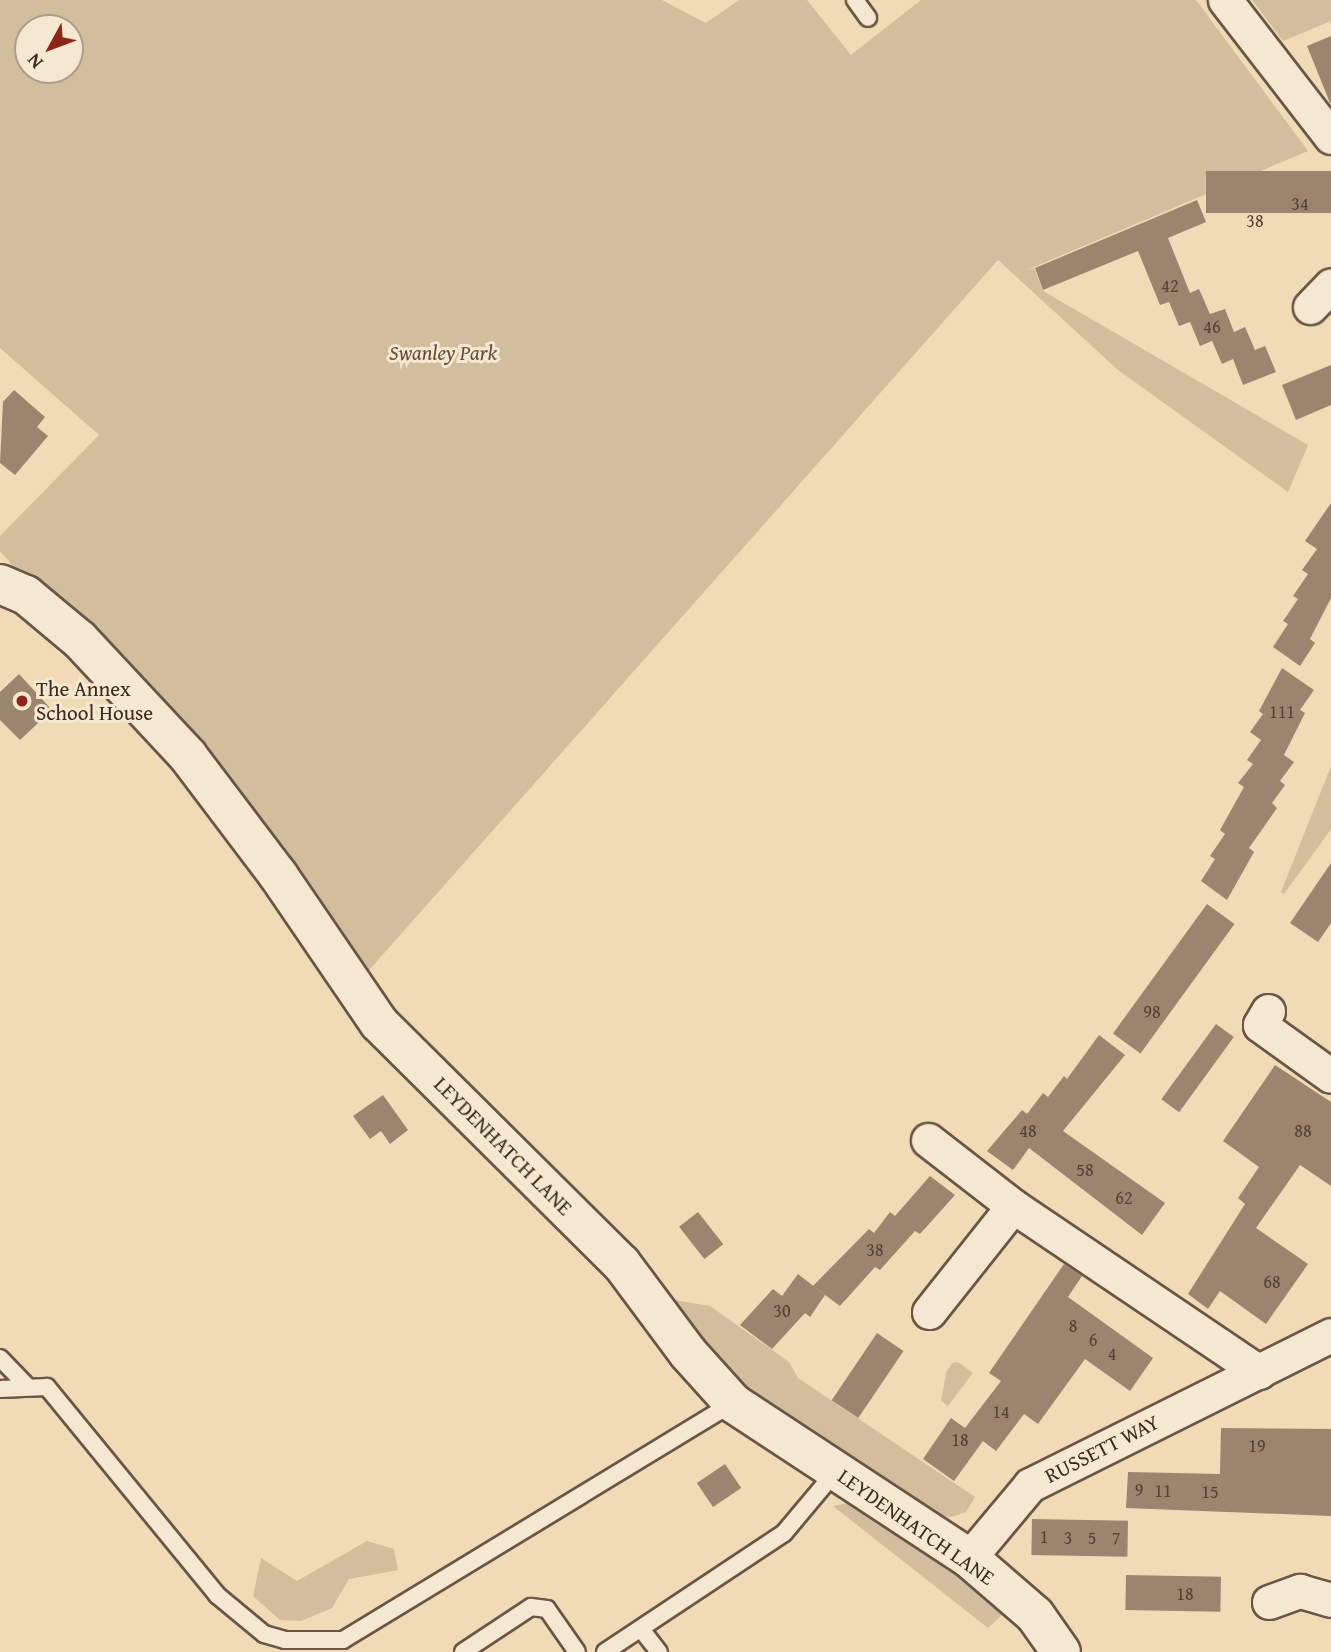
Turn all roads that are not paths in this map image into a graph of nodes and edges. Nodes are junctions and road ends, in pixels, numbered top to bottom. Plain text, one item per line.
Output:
1 (855, 0) edge
2 (1225, 0) edge
3 (868, 18) dead end
4 (1331, 137) edge
5 (0, 584) edge
6 (1268, 1011) dead end
7 (1331, 1076) edge
8 (928, 1140) dead end
9 (1013, 1206) junction
10 (929, 1312) dead end
11 (1331, 1335) edge
12 (0, 1358) edge
13 (1259, 1372) junction
14 (29, 1387) junction
15 (0, 1389) edge
16 (733, 1403) junction
17 (836, 1471) junction
18 (969, 1558) junction
19 (1331, 1600) edge
20 (1269, 1602) dead end
21 (641, 1629) junction
22 (463, 1652) edge
23 (576, 1652) edge
24 (605, 1652) edge
25 (659, 1652) edge
26 (1061, 1652) edge

1 - 3 lane
2 - 4 street
5 - 16 street, LEYDENHATCH LANE
6 - 7 street
8 - 9 street
9 - 10 street
9 - 13 street
11 - 13 street, RUSSETT WAY
12 - 14 lane
13 - 18 street, RUSSETT WAY
14 - 15 lane
14 - 16 lane
16 - 17 street, LEYDENHATCH LANE
17 - 18 street, LEYDENHATCH LANE
17 - 21 lane
18 - 26 street, LEYDENHATCH LANE
19 - 20 street
21 - 24 lane
21 - 25 lane
22 - 23 lane

